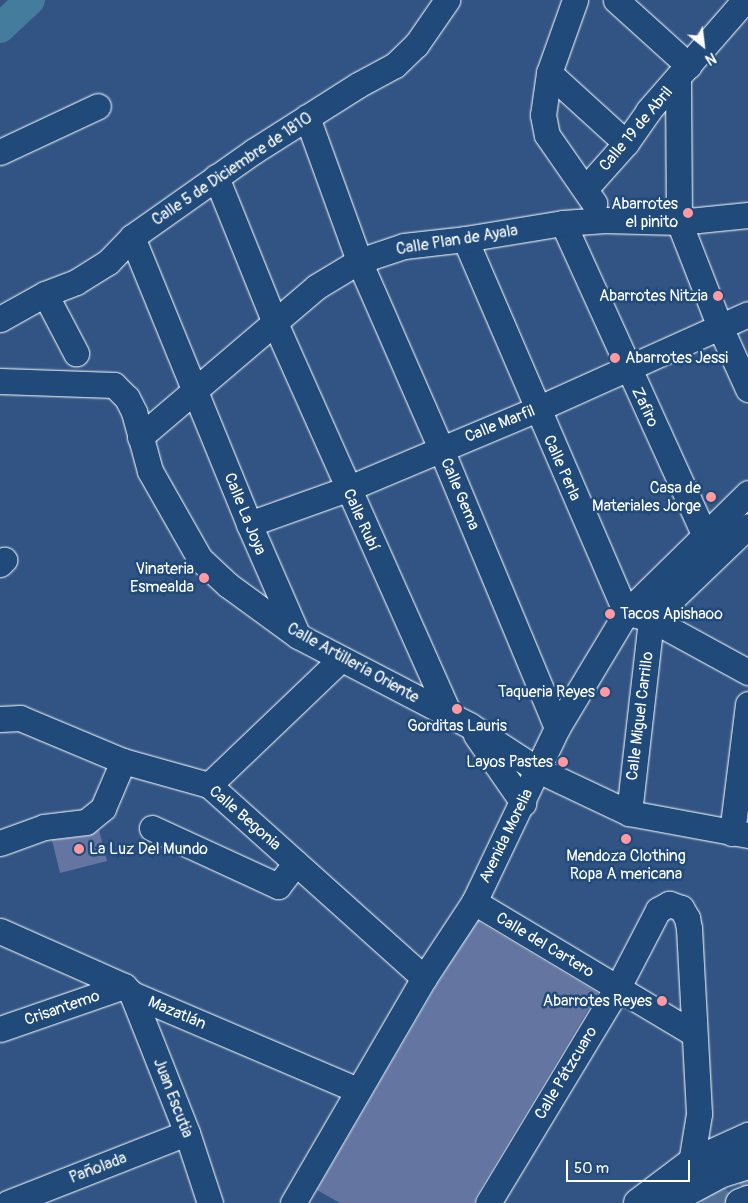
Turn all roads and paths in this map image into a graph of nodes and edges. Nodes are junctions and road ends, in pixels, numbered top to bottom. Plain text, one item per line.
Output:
1 (447, 0) edge
2 (575, 0) edge
3 (616, 0) edge
4 (745, 0) edge
5 (684, 72) junction
6 (549, 73) junction
7 (98, 106) dead end
8 (307, 117) junction
9 (626, 143) junction
10 (0, 152) edge
11 (216, 177) junction
12 (585, 189) junction
13 (748, 215) edge
14 (605, 220) junction
15 (679, 222) junction
16 (563, 223) junction
17 (132, 237) junction
18 (465, 239) junction
19 (358, 261) junction
20 (45, 294) junction
21 (748, 314) edge
22 (0, 319) edge
23 (275, 323) junction
24 (720, 327) junction
25 (76, 353) dead end
26 (627, 367) junction
27 (12, 382) edge
28 (748, 389) edge
29 (196, 391) junction
30 (0, 400) edge
31 (536, 409) junction
32 (140, 437) junction
33 (441, 449) junction
34 (347, 489) junction
35 (748, 493) edge
36 (249, 524) junction
37 (742, 526) edge
38 (705, 536) junction
39 (626, 612) junction
40 (651, 618) junction
41 (298, 636) junction
42 (340, 659) junction
43 (748, 672) edge
44 (748, 704) edge
45 (0, 719) edge
46 (459, 720) junction
47 (557, 728) junction
48 (122, 761) junction
49 (538, 770) junction
50 (209, 785) junction
51 (523, 803) junction
52 (629, 813) junction
53 (152, 828) dead end
54 (740, 834) edge
55 (0, 844) edge
56 (296, 863) junction
57 (474, 902) junction
58 (0, 931) edge
59 (424, 978) junction
60 (617, 989) junction
61 (128, 990) junction
62 (0, 1029) edge
63 (693, 1033) junction
64 (357, 1090) junction
65 (187, 1133) junction
66 (748, 1137) edge
67 (690, 1163) junction
68 (748, 1165) edge
69 (748, 1200) edge
70 (8, 1203) edge
71 (210, 1203) edge
72 (293, 1203) edge
73 (488, 1203) edge
74 (638, 1203) edge
75 (666, 1203) edge
76 (740, 1203) edge

1 - 8 street, Calle 5 de Diciembre de 1810
2 - 6 street
3 - 5 street
4 - 5 street, Calle 19 de Abril
5 - 9 street, Calle 19 de Abril
5 - 15 street
6 - 9 street
6 - 12 street
7 - 10 street
8 - 11 street, Calle 5 de Diciembre de 1810
8 - 19 street, Calle Gema
9 - 12 street, Calle 19 de Abril
11 - 17 street, Calle 5 de Diciembre de 1810
11 - 23 street, Calle Rubí
12 - 14 street
13 - 15 street, Calle Plan de Ayala
14 - 15 street, Calle Plan de Ayala
14 - 16 street, Calle Plan de Ayala
15 - 24 street
16 - 18 street, Calle Plan de Ayala
16 - 26 street, Zafiro
17 - 20 street, Calle 5 de Diciembre de 1810
17 - 29 street, Calle La Joya
18 - 19 street, Calle Plan de Ayala
18 - 31 street, Calle Perla
19 - 23 street, Calle Plan de Ayala
19 - 33 street, Calle Gema
20 - 22 street, Calle 5 de Diciembre de 1810
20 - 25 street
21 - 24 street, Calle Marfil
23 - 29 street, Calle Plan de Ayala
23 - 34 street, Calle Rubí
24 - 26 street, Calle Marfil
24 - 28 street
26 - 31 street, Calle Marfil
26 - 38 street, Zafiro
27 - 30 street
27 - 32 street, Calle Artillería Oriente
29 - 32 street, Calle Plan de Ayala
29 - 36 street, Calle La Joya
31 - 33 street, Calle Marfil
31 - 39 street, Calle Perla
32 - 41 street, Calle Artillería Oriente
33 - 34 street, Calle Marfil
33 - 47 street, Calle Gema
34 - 36 street, Calle Marfil
34 - 46 street, Calle Rubí
35 - 37 street, Avenida Morelia
36 - 41 street, Calle La Joya
37 - 38 street, Avenida Morelia
37 - 40 street
38 - 39 street, Avenida Morelia
39 - 40 street
39 - 47 street, Avenida Morelia
40 - 43 street
40 - 52 street, Calle Miguel Carrillo
41 - 42 street, Calle Artillería Oriente
42 - 46 street, Calle Artillería Oriente
42 - 50 street
44 - 54 street
45 - 48 street, Calle Begonia
46 - 49 street, Calle Artillería Oriente
46 - 51 street, Calle Rubí
47 - 49 street, Avenida Morelia
48 - 50 street, Calle Begonia
48 - 55 street
49 - 51 street, Avenida Morelia
49 - 52 street, Calle Artillería Oriente
50 - 56 street, Calle Begonia
51 - 57 street, Avenida Morelia
52 - 54 street, Calle Artillería Oriente
53 - 56 street
56 - 59 street, Calle Begonia
57 - 59 street, Avenida Morelia
57 - 60 street, Calle del Cartero
58 - 61 street, Mazatlán
59 - 64 street, Avenida Morelia
60 - 63 street, Calle del Cartero
60 - 63 street, Calle Pátzcuaro
60 - 73 street, Calle Pátzcuaro
61 - 62 street, Crisantemo
61 - 64 street, Mazatlán
61 - 65 street, Juan Escutia
63 - 67 street
64 - 72 street, Avenida Morelia
65 - 70 street, Pañolada
65 - 71 street, Juan Escutia
66 - 67 main road
67 - 74 main road
68 - 75 main road
69 - 76 main road

